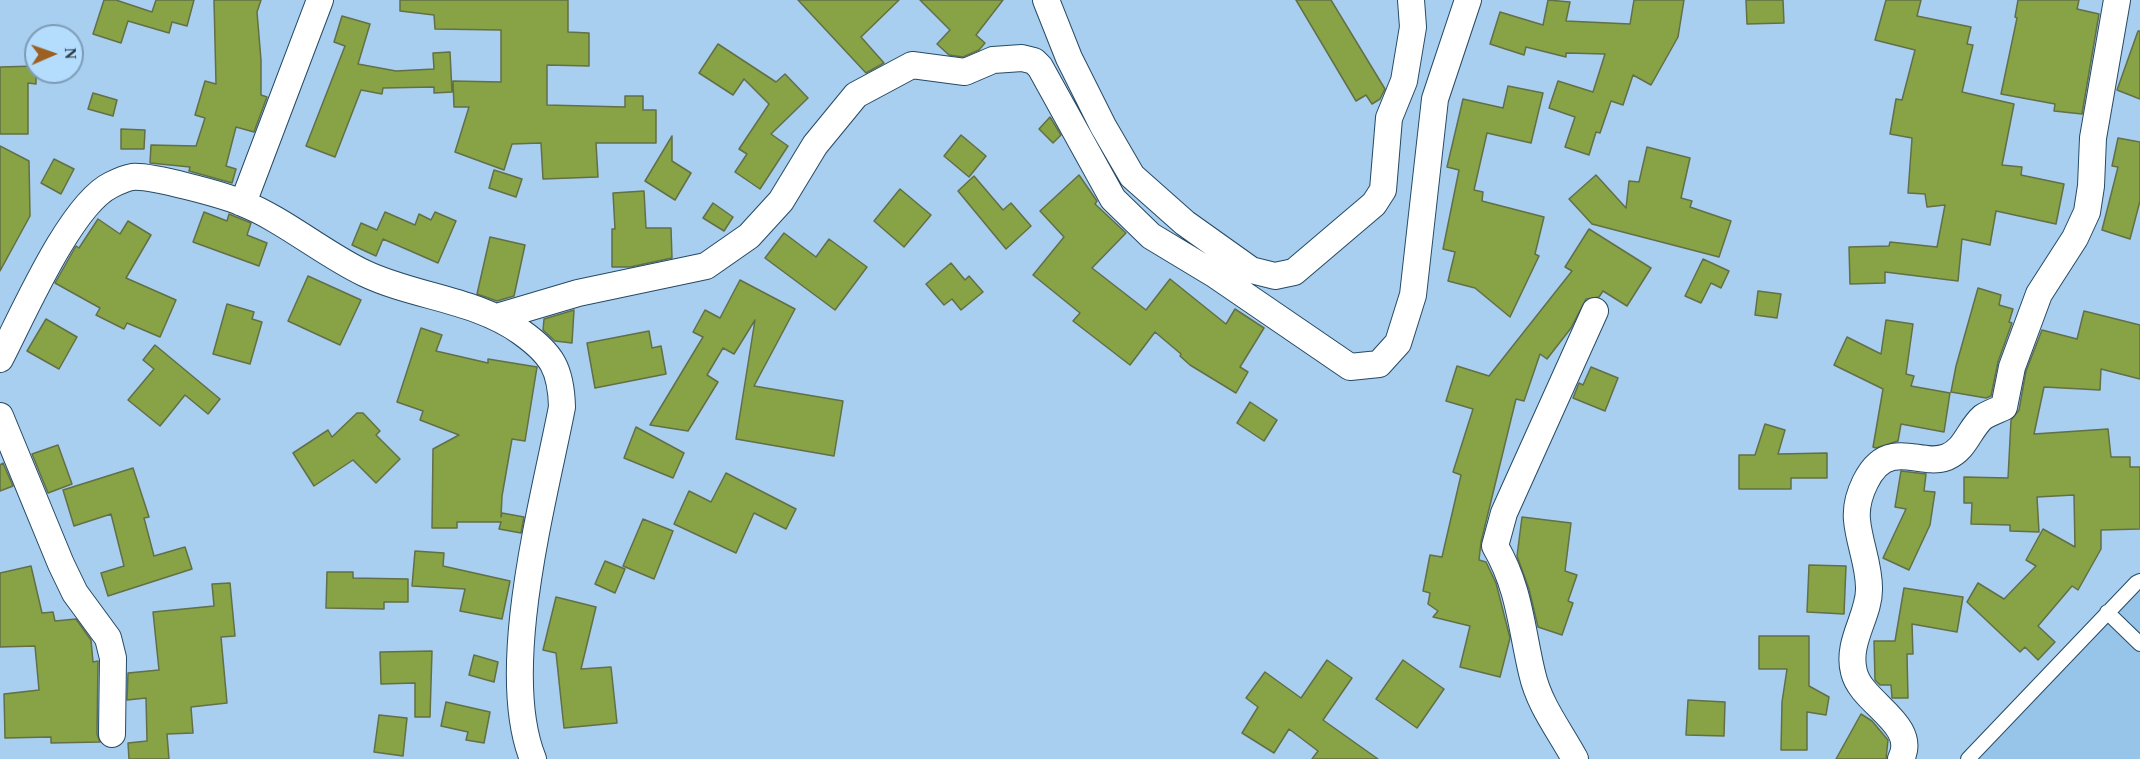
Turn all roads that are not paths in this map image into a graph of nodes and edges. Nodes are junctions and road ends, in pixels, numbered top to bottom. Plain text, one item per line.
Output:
1 (320, 0) edge
2 (1411, 0) edge
3 (1468, 0) edge
4 (2117, 0) edge
5 (1051, 2) edge
6 (243, 203) junction
7 (1595, 311) dead end
8 (497, 317) junction
9 (0, 359) edge
10 (0, 416) edge
11 (2140, 581) edge
12 (2107, 612) junction
13 (2140, 644) edge
14 (112, 734) dead end
15 (533, 759) edge
16 (1575, 759) edge
17 (1901, 759) edge
18 (1968, 759) edge

1 - 6 street
2 - 5 street
3 - 8 street
4 - 17 street
6 - 8 street
6 - 9 street
7 - 16 street
8 - 15 street
10 - 14 street
11 - 12 lane
12 - 13 lane
12 - 18 lane

